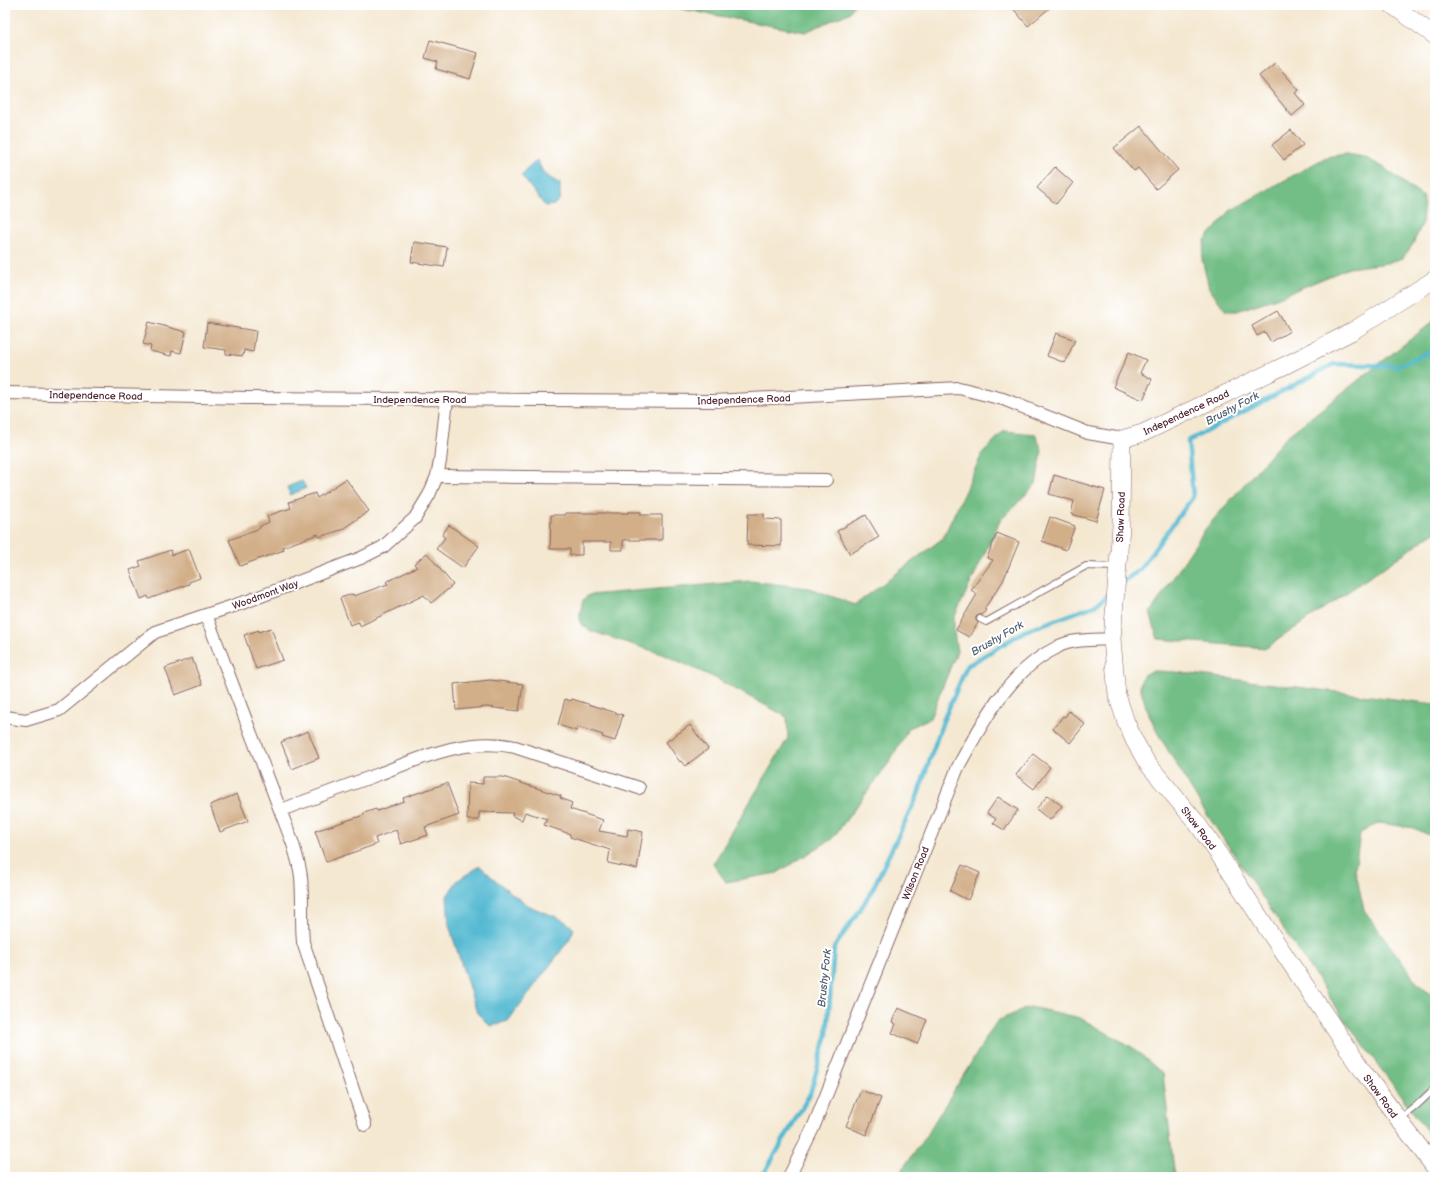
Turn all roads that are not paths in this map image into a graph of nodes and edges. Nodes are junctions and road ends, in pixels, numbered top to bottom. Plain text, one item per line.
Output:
1 (1392, 5) edge
2 (1435, 36) edge
3 (1435, 279) edge
4 (5, 393) edge
5 (447, 399) junction
6 (1122, 439) junction
7 (437, 476) junction
8 (826, 480) dead end
9 (1118, 567) junction
10 (206, 614) junction
11 (980, 619) dead end
12 (1112, 640) junction
13 (5, 717) edge
14 (639, 788) dead end
15 (281, 810) junction
16 (1435, 1088) edge
17 (1398, 1120) junction
18 (365, 1125) dead end
19 (1435, 1168) edge
20 (789, 1177) edge

1 - 2 main road
3 - 6 main road, Independence Road
4 - 5 street, Independence Road
5 - 6 street, Independence Road
5 - 7 street, Woodmont Way
6 - 9 main road, Shaw Road
7 - 8 street
7 - 10 street, Woodmont Way
9 - 11 lane
9 - 12 main road, Shaw Road
10 - 13 street, Woodmont Way
10 - 15 street
12 - 17 main road, Shaw Road
12 - 20 street, Wilson Road
14 - 15 street
15 - 18 street
16 - 17 lane
17 - 19 main road, Shaw Road

